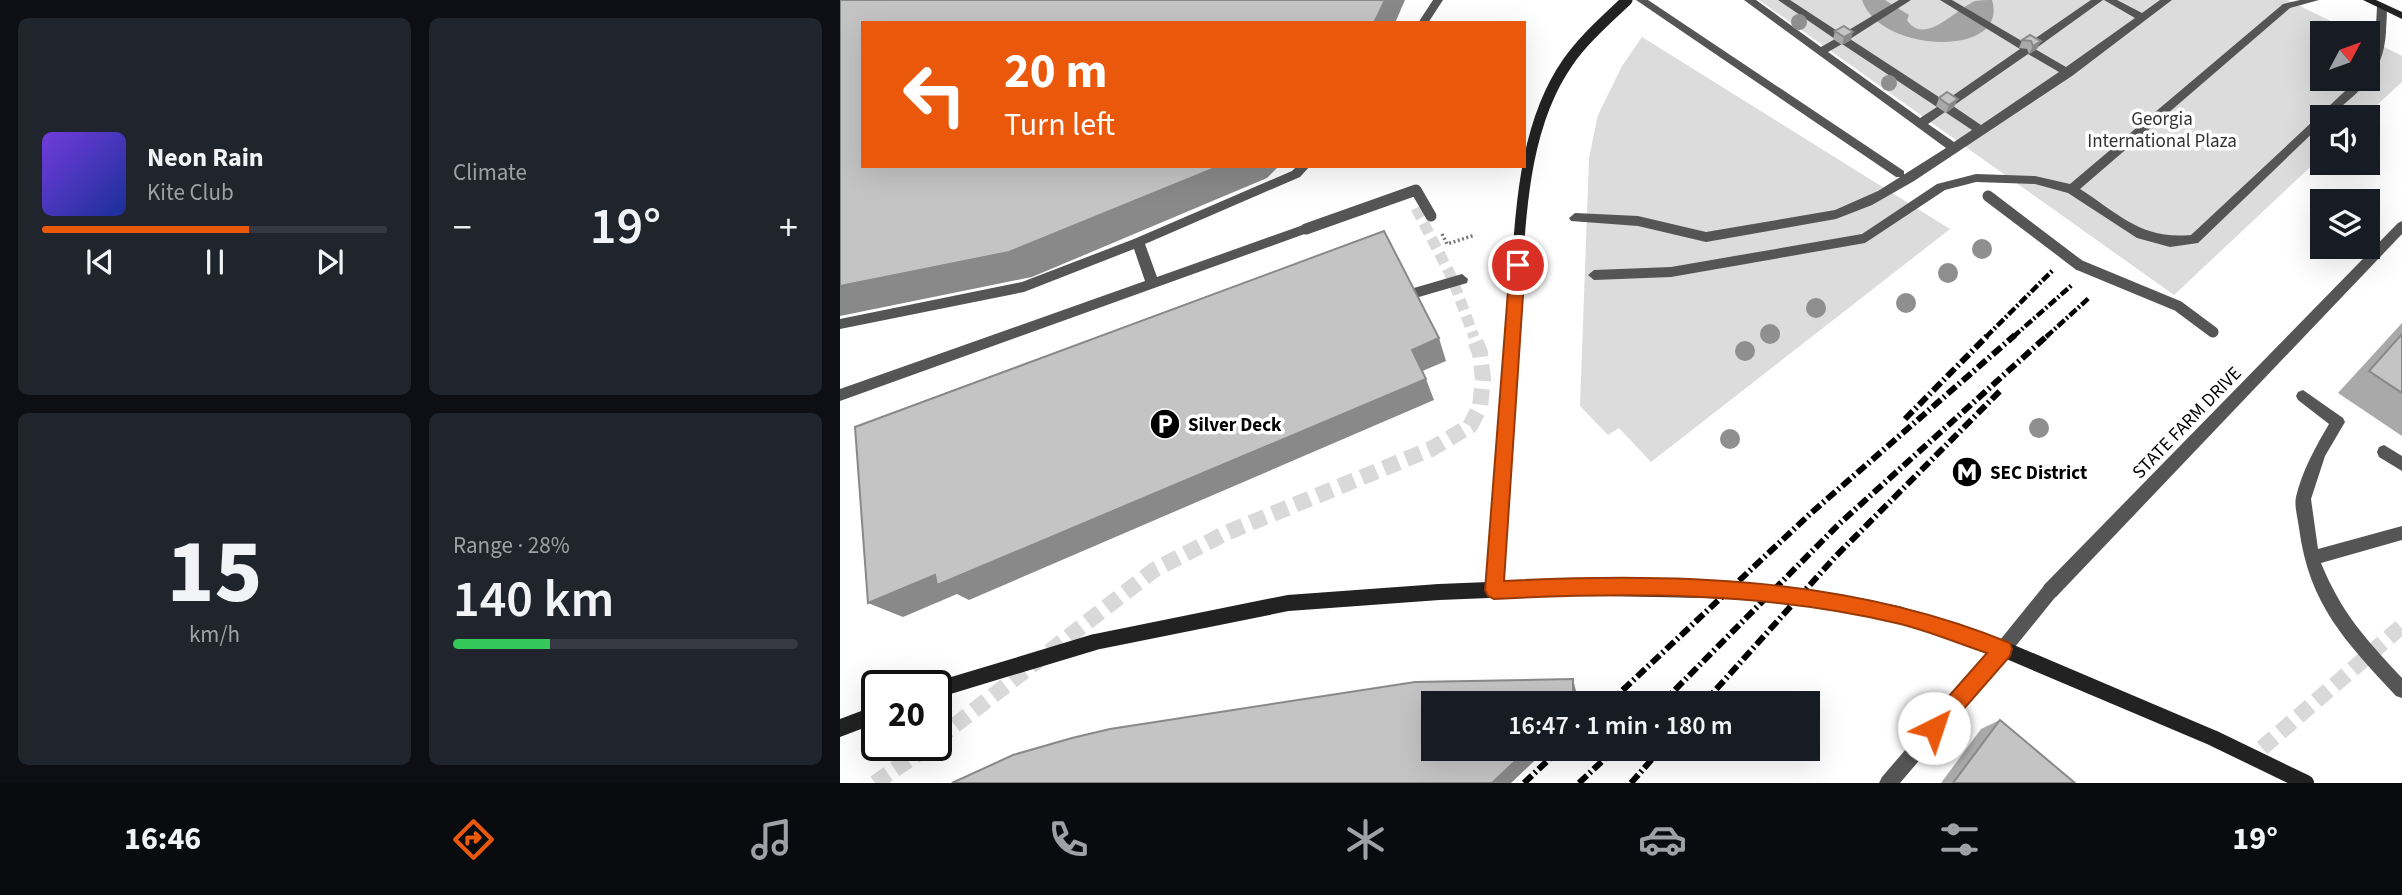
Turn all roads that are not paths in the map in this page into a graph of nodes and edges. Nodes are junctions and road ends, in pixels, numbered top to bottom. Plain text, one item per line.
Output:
1 (1438, 0) edge
2 (1627, 0) edge
3 (1641, 0) edge
4 (1749, 0) edge
5 (1783, 0) edge
6 (1906, 0) edge
7 (1945, 0) edge
8 (2098, 0) edge
9 (2109, 0) edge
10 (2167, 0) edge
11 (2314, 0) edge
12 (2368, 0) edge
13 (2382, 7) junction
14 (2402, 16) edge
15 (2143, 18) junction
16 (1424, 21) edge
17 (2380, 29) edge
18 (1821, 52) junction
19 (2068, 73) junction
20 (2351, 91) edge
21 (2337, 105) edge
22 (1945, 107) junction
23 (1921, 123) junction
24 (2310, 130) edge
25 (1982, 131) junction
26 (1954, 148) junction
27 (1302, 168) edge
28 (1900, 174) dead end
29 (2072, 189) junction
30 (1988, 196) dead end
31 (1431, 216) tunnel mouth
32 (1575, 218) dead end
33 (2402, 226) edge
34 (1138, 242) junction
35 (1594, 275) dead end
36 (1462, 279) dead end
37 (1152, 282) junction
38 (1412, 294) edge
39 (840, 324) edge
40 (2213, 332) dead end
41 (840, 394) edge
42 (2303, 396) dead end
43 (2384, 452) dead end
44 (2402, 464) edge
45 (2402, 533) edge
46 (2311, 558) junction
47 (1494, 590) junction
48 (2003, 649) junction
49 (952, 685) edge
50 (2402, 690) edge
51 (861, 720) edge
52 (840, 728) edge
53 (1888, 783) edge
54 (2306, 783) edge

1 - 16 street
2 - 47 street, bridge
3 - 28 street
4 - 18 street
5 - 22 street
6 - 18 street
7 - 19 street
8 - 22 street
9 - 15 street
10 - 15 street
11 - 29 street
12 - 13 street
13 - 14 street
13 - 17 street
15 - 19 street
18 - 23 street
19 - 25 street
20 - 21 street
22 - 23 street
22 - 25 street
23 - 26 street
24 - 29 street
25 - 26 street
26 - 32 street
27 - 34 street
29 - 35 street
30 - 40 street, bridge
31 - 37 street, bridge
33 - 48 street, STATE FARM DRIVE, bridge
34 - 37 street
34 - 39 street
36 - 38 street
37 - 41 street
42 - 46 street
43 - 44 street
45 - 46 street
46 - 50 street
47 - 48 street, bridge
47 - 49 street, bridge
48 - 53 street, STATE FARM DRIVE
48 - 54 street, bridge
51 - 52 street

